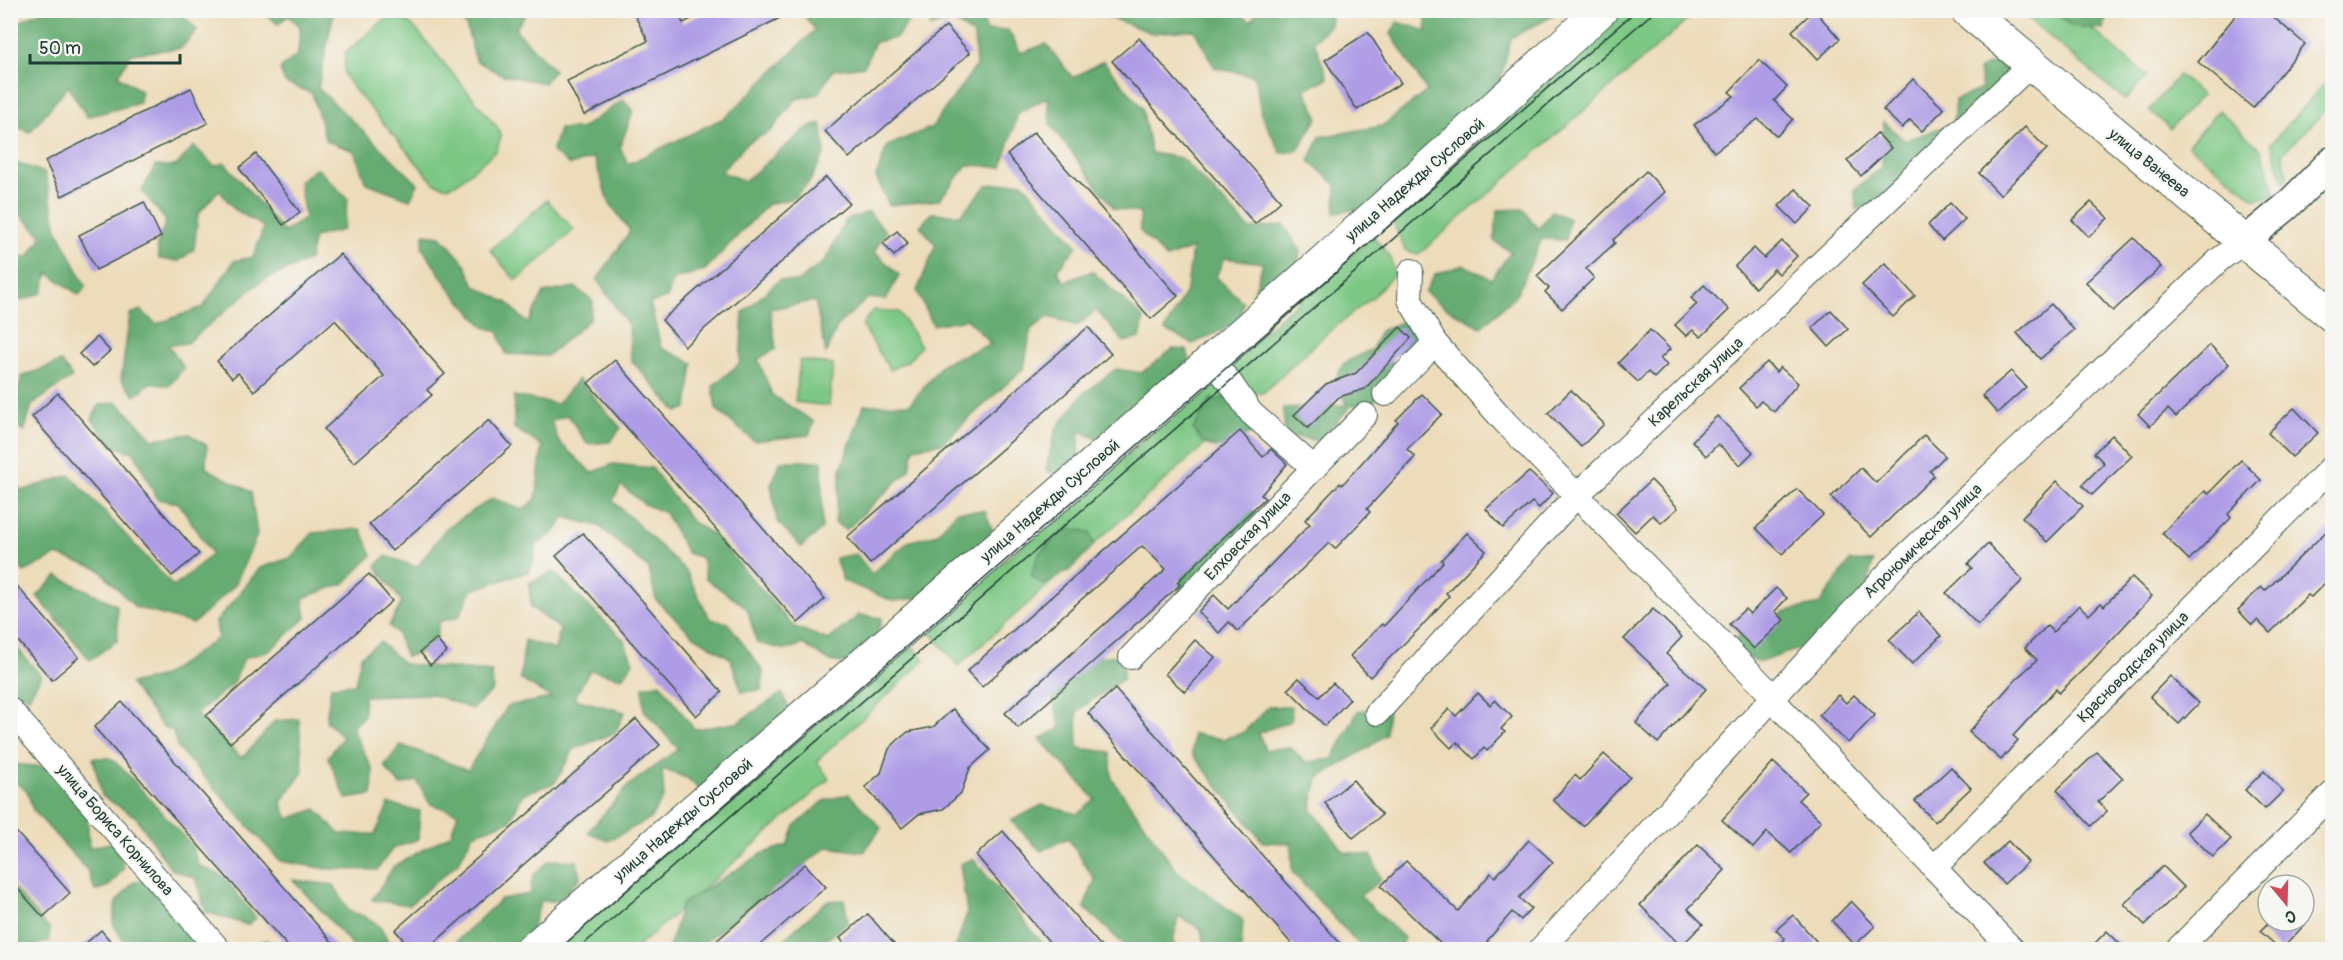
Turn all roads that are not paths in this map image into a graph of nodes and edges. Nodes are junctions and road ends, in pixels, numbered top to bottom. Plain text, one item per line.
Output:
1 (1582, 10) edge
2 (1600, 10) edge
3 (1967, 10) edge
4 (1562, 46) junction
5 (2030, 65) junction
6 (2332, 161) edge
7 (2245, 241) junction
8 (1411, 271) dead end
9 (2332, 315) edge
10 (1435, 343) junction
11 (1210, 360) junction
12 (1386, 394) dead end
13 (1365, 416) dead end
14 (2332, 467) edge
15 (1314, 468) junction
16 (1578, 494) junction
17 (1131, 657) dead end
18 (1771, 698) junction
19 (10, 710) edge
20 (1377, 712) dead end
21 (2332, 794) edge
22 (1934, 868) junction
23 (219, 950) edge
24 (532, 950) edge
25 (1540, 950) edge
26 (2013, 950) edge
27 (2177, 950) edge

1 - 4 street, улица Надежды Сусловой
2 - 4 main road, улица Надежды Сусловой
3 - 5 main road, улица Ванеева
4 - 11 main road, улица Надежды Сусловой
5 - 7 main road, улица Ванеева
5 - 16 street, Карельская улица
6 - 7 street, Агрономическая улица
7 - 9 main road, улица Ванеева
7 - 18 street, Агрономическая улица
8 - 10 street
10 - 12 street
10 - 16 street
11 - 15 street
11 - 24 main road, улица Надежды Сусловой
13 - 15 street, Елховская улица
14 - 22 street, Красноводская улица
15 - 17 street, Елховская улица
16 - 18 street
16 - 20 street, Карельская улица
18 - 22 street
18 - 25 street, Агрономическая улица
19 - 23 street, улица Бориса Корнилова
21 - 27 street
22 - 26 street

